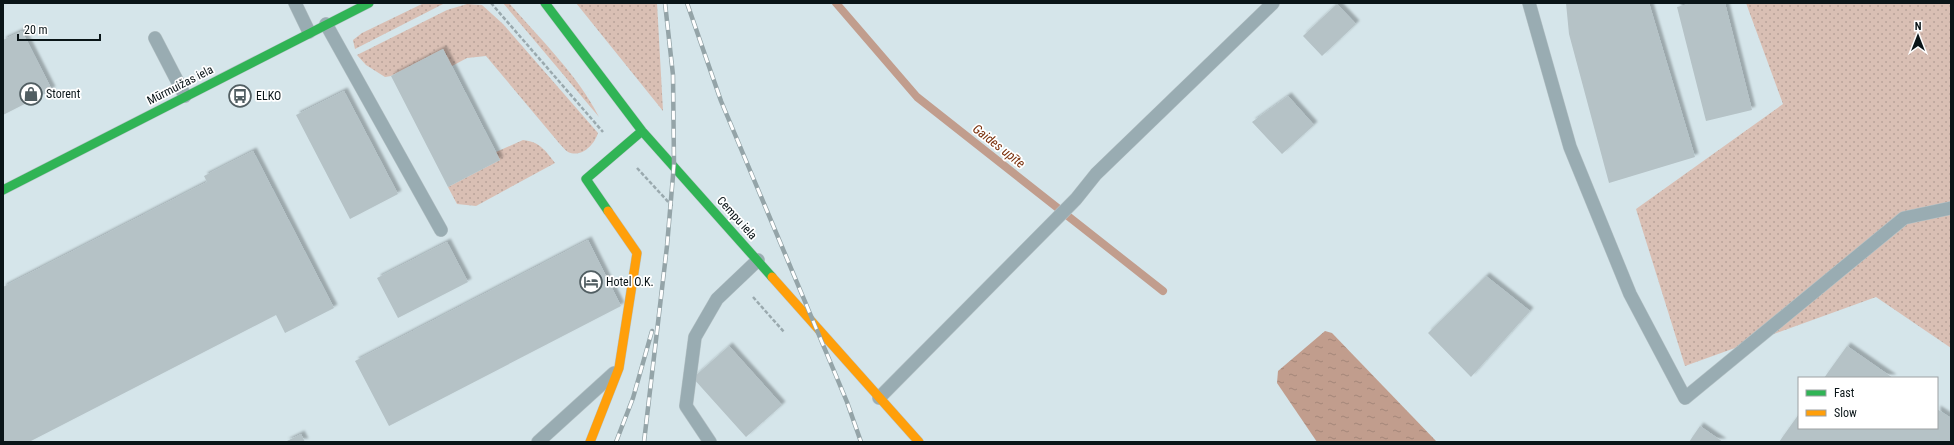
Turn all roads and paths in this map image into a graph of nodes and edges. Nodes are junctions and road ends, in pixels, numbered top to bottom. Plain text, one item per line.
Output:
1 (296, 3) edge
2 (369, 3) edge
3 (491, 3) edge
4 (545, 3) edge
5 (1273, 3) edge
6 (1529, 3) edge
7 (326, 24) junction
8 (309, 32) junction
9 (155, 38) dead end
10 (185, 96) junction
11 (598, 127) dead end
12 (642, 131) junction
13 (3, 190) edge
14 (1951, 208) edge
15 (441, 230) dead end
16 (758, 260) junction
17 (619, 368) junction
18 (879, 398) junction
19 (538, 442) edge
20 (590, 442) edge
21 (710, 442) edge
22 (919, 442) edge

1 - 8 lane
2 - 7 street, Mūrmuižas iela
3 - 11 path
4 - 12 street, Cempu iela
5 - 18 lane
6 - 14 lane
7 - 8 street, Mūrmuižas iela
7 - 15 lane
8 - 10 street, Mūrmuižas iela
9 - 10 lane
10 - 13 street, Mūrmuižas iela
12 - 16 street, Cempu iela
12 - 17 street
16 - 18 street, Cempu iela
16 - 21 lane
17 - 19 lane
17 - 20 street
18 - 22 street, Cempu iela

